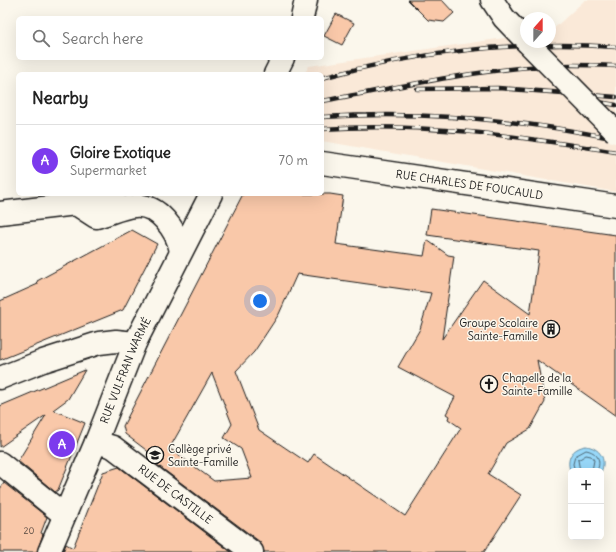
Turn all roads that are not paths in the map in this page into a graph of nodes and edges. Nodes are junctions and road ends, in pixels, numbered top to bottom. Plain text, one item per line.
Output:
1 (306, 0) edge
2 (492, 0) edge
3 (302, 16) edge
4 (520, 34) edge
5 (534, 48) edge
6 (282, 60) edge
7 (276, 72) edge
8 (616, 132) edge
9 (324, 163) edge
10 (106, 196) edge
11 (210, 196) edge
12 (76, 204) junction
13 (616, 206) edge
14 (0, 213) edge
15 (181, 251) junction
16 (135, 343) junction
17 (0, 378) edge
18 (96, 442) junction
19 (0, 463) edge
20 (64, 514) junction
21 (49, 552) edge
22 (252, 552) edge

1 - 3 street
2 - 4 street
5 - 8 street, bridge
6 - 7 street
9 - 13 street, RUE CHARLES DE FOUCAULD
10 - 12 street
11 - 15 street, RUE VULFRAN WARMÉ
12 - 14 street
12 - 15 street
15 - 16 street, RUE VULFRAN WARMÉ
16 - 17 street
16 - 18 street, RUE VULFRAN WARMÉ
18 - 20 street, RUE VULFRAN WARMÉ
18 - 22 street, RUE DE CASTILLE
19 - 20 street
20 - 21 street, RUE VULFRAN WARMÉ

